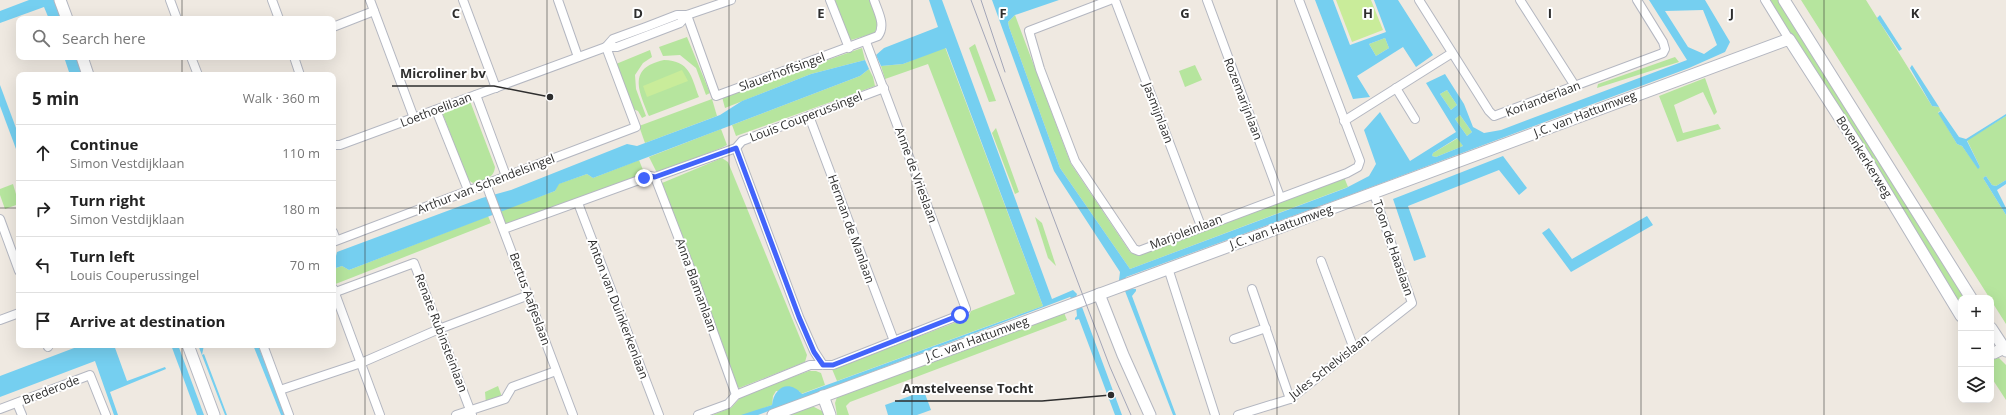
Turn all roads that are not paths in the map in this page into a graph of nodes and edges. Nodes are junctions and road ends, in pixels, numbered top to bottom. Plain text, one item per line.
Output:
1 (60, 0) edge
2 (170, 0) edge
3 (272, 0) edge
4 (370, 0) edge
5 (463, 0) edge
6 (558, 0) edge
7 (731, 0) edge
8 (830, 0) edge
9 (874, 0) edge
10 (1110, 0) edge
11 (1115, 0) edge
12 (1207, 0) edge
13 (1299, 0) edge
14 (1419, 0) edge
15 (1520, 0) edge
16 (1637, 0) edge
17 (1765, 0) edge
18 (1784, 0) edge
19 (714, 3) edge
20 (374, 11) junction
21 (687, 15) junction
22 (66, 16) edge
23 (176, 16) edge
24 (278, 16) edge
25 (336, 26) edge
26 (1789, 39) junction
27 (866, 42) junction
28 (606, 47) junction
29 (849, 48) junction
30 (1452, 53) junction
31 (578, 57) junction
32 (83, 60) edge
33 (193, 60) edge
34 (295, 60) edge
35 (87, 72) edge
36 (197, 72) edge
37 (299, 72) edge
38 (1575, 86) junction
39 (496, 88) junction
40 (884, 88) junction
41 (1396, 88) junction
42 (476, 95) junction
43 (436, 110) junction
44 (809, 116) junction
45 (414, 118) junction
46 (1415, 119) dead end
47 (1344, 121) junction
48 (336, 145) edge
49 (736, 148) junction
50 (506, 176) junction
51 (655, 177) junction
52 (486, 184) junction
53 (468, 190) junction
54 (1374, 194) junction
55 (1280, 197) junction
56 (578, 203) junction
57 (0, 219) edge
58 (1201, 226) junction
59 (504, 229) junction
60 (336, 241) edge
61 (1321, 260) dead end
62 (16, 263) edge
63 (1168, 268) junction
64 (336, 290) edge
65 (1252, 290) dead end
66 (1099, 294) junction
67 (529, 295) junction
68 (1969, 295) edge
69 (336, 296) edge
70 (1412, 303) joint
71 (1958, 311) edge
72 (16, 314) edge
73 (0, 320) edge
74 (1266, 328) junction
75 (440, 329) junction
76 (1993, 331) edge
77 (1234, 339) dead end
78 (894, 341) junction
79 (189, 348) edge
80 (264, 348) edge
81 (2005, 348) edge
82 (1354, 349) junction
83 (1994, 353) edge
84 (361, 363) junction
85 (823, 365) junction
86 (556, 371) junction
87 (280, 390) junction
88 (736, 394) junction
89 (823, 396) junction
90 (1290, 399) junction
91 (17, 403) junction
92 (0, 409) edge
93 (472, 413) edge
94 (377, 414) edge
95 (22, 415) edge
96 (106, 415) edge
97 (214, 415) edge
98 (289, 415) edge
99 (456, 415) edge
100 (573, 415) edge
101 (659, 415) edge
102 (698, 415) edge
103 (773, 415) edge
104 (830, 415) edge
105 (1150, 415) edge
106 (1215, 415) edge
107 (1238, 415) edge

1 - 22 street
2 - 23 street
3 - 24 street
4 - 20 street
5 - 39 street
6 - 31 street
7 - 19 street, Loethoelilaan
8 - 29 street
9 - 27 street, Slauerhoffsingel
10 - 58 street, Marjoleinlaan
11 - 58 street, Jasmijnlaan
12 - 55 street, Rozemarijnlaan
13 - 47 street, Marjoleinlaan
14 - 30 street, Korianderlaan
15 - 38 street
16 - 38 street, Korianderlaan
17 - 26 street, Bovenkerkerweg
18 - 68 street, Bovenkerkerweg
19 - 21 street, Loethoelilaan
20 - 25 street
20 - 45 street
21 - 28 street, Loethoelilaan
21 - 29 street, Slauerhoffsingel
26 - 54 street, J.C. van Hattumweg
26 - 71 street, Bovenkerkerweg
27 - 29 street, Slauerhoffsingel
27 - 40 street, Anne de Vrieslaan
28 - 31 street, Loethoelilaan
28 - 50 street, Arthur van Schendelsingel
30 - 38 street, Korianderlaan
30 - 41 street
31 - 39 street, Loethoelilaan
32 - 35 street
33 - 36 street
34 - 37 street
39 - 42 street, Loethoelilaan
40 - 44 street, Louis Couperussingel
40 - 78 street, Anne de Vrieslaan
41 - 46 street
41 - 47 street
42 - 43 street, Loethoelilaan
42 - 50 street
43 - 45 street, Loethoelilaan
43 - 53 street
44 - 49 street, Louis Couperussingel
44 - 78 street, Herman de Manlaan
45 - 48 street, Loethoelilaan
47 - 55 street, Marjoleinlaan
49 - 51 street, Louis Couperussingel
49 - 85 street
50 - 52 street, Arthur van Schendelsingel
51 - 56 street, Louis Couperussingel
51 - 88 street, Anna Blamanlaan
52 - 53 street, Arthur van Schendelsingel
52 - 59 street, Bertus Aafjeslaan
53 - 60 street, Arthur van Schendelsingel
54 - 63 street, J.C. van Hattumweg
54 - 70 street, Toon de Haaslaan
55 - 58 street, Marjoleinlaan
56 - 59 street, Louis Couperussingel
56 - 101 street, Anton van Duinkerkenlaan
57 - 62 street
59 - 67 street, Bertus Aafjeslaan
61 - 82 street
63 - 66 street, J.C. van Hattumweg
63 - 106 street
64 - 75 street, Renate Rubinsteinlaan
65 - 74 street
66 - 89 street, J.C. van Hattumweg
66 - 105 street
67 - 75 street
67 - 86 street, Bertus Aafjeslaan
69 - 84 street
70 - 82 street, Jules Schelvislaan
72 - 73 street
74 - 77 street
74 - 90 street
75 - 84 street
75 - 93 street, Renate Rubinsteinlaan
76 - 81 street
78 - 85 street
79 - 97 street
80 - 87 street
81 - 83 street
82 - 90 street, Jules Schelvislaan
84 - 87 street
84 - 94 street
85 - 88 street
86 - 93 street
86 - 100 street, Bertus Aafjeslaan
87 - 98 street
88 - 102 street
89 - 103 street, J.C. van Hattumweg
89 - 104 street
90 - 107 street, Jules Schelvislaan
91 - 92 street, Brederode
91 - 95 street, Brederode
91 - 96 street, Brederode
93 - 99 street

